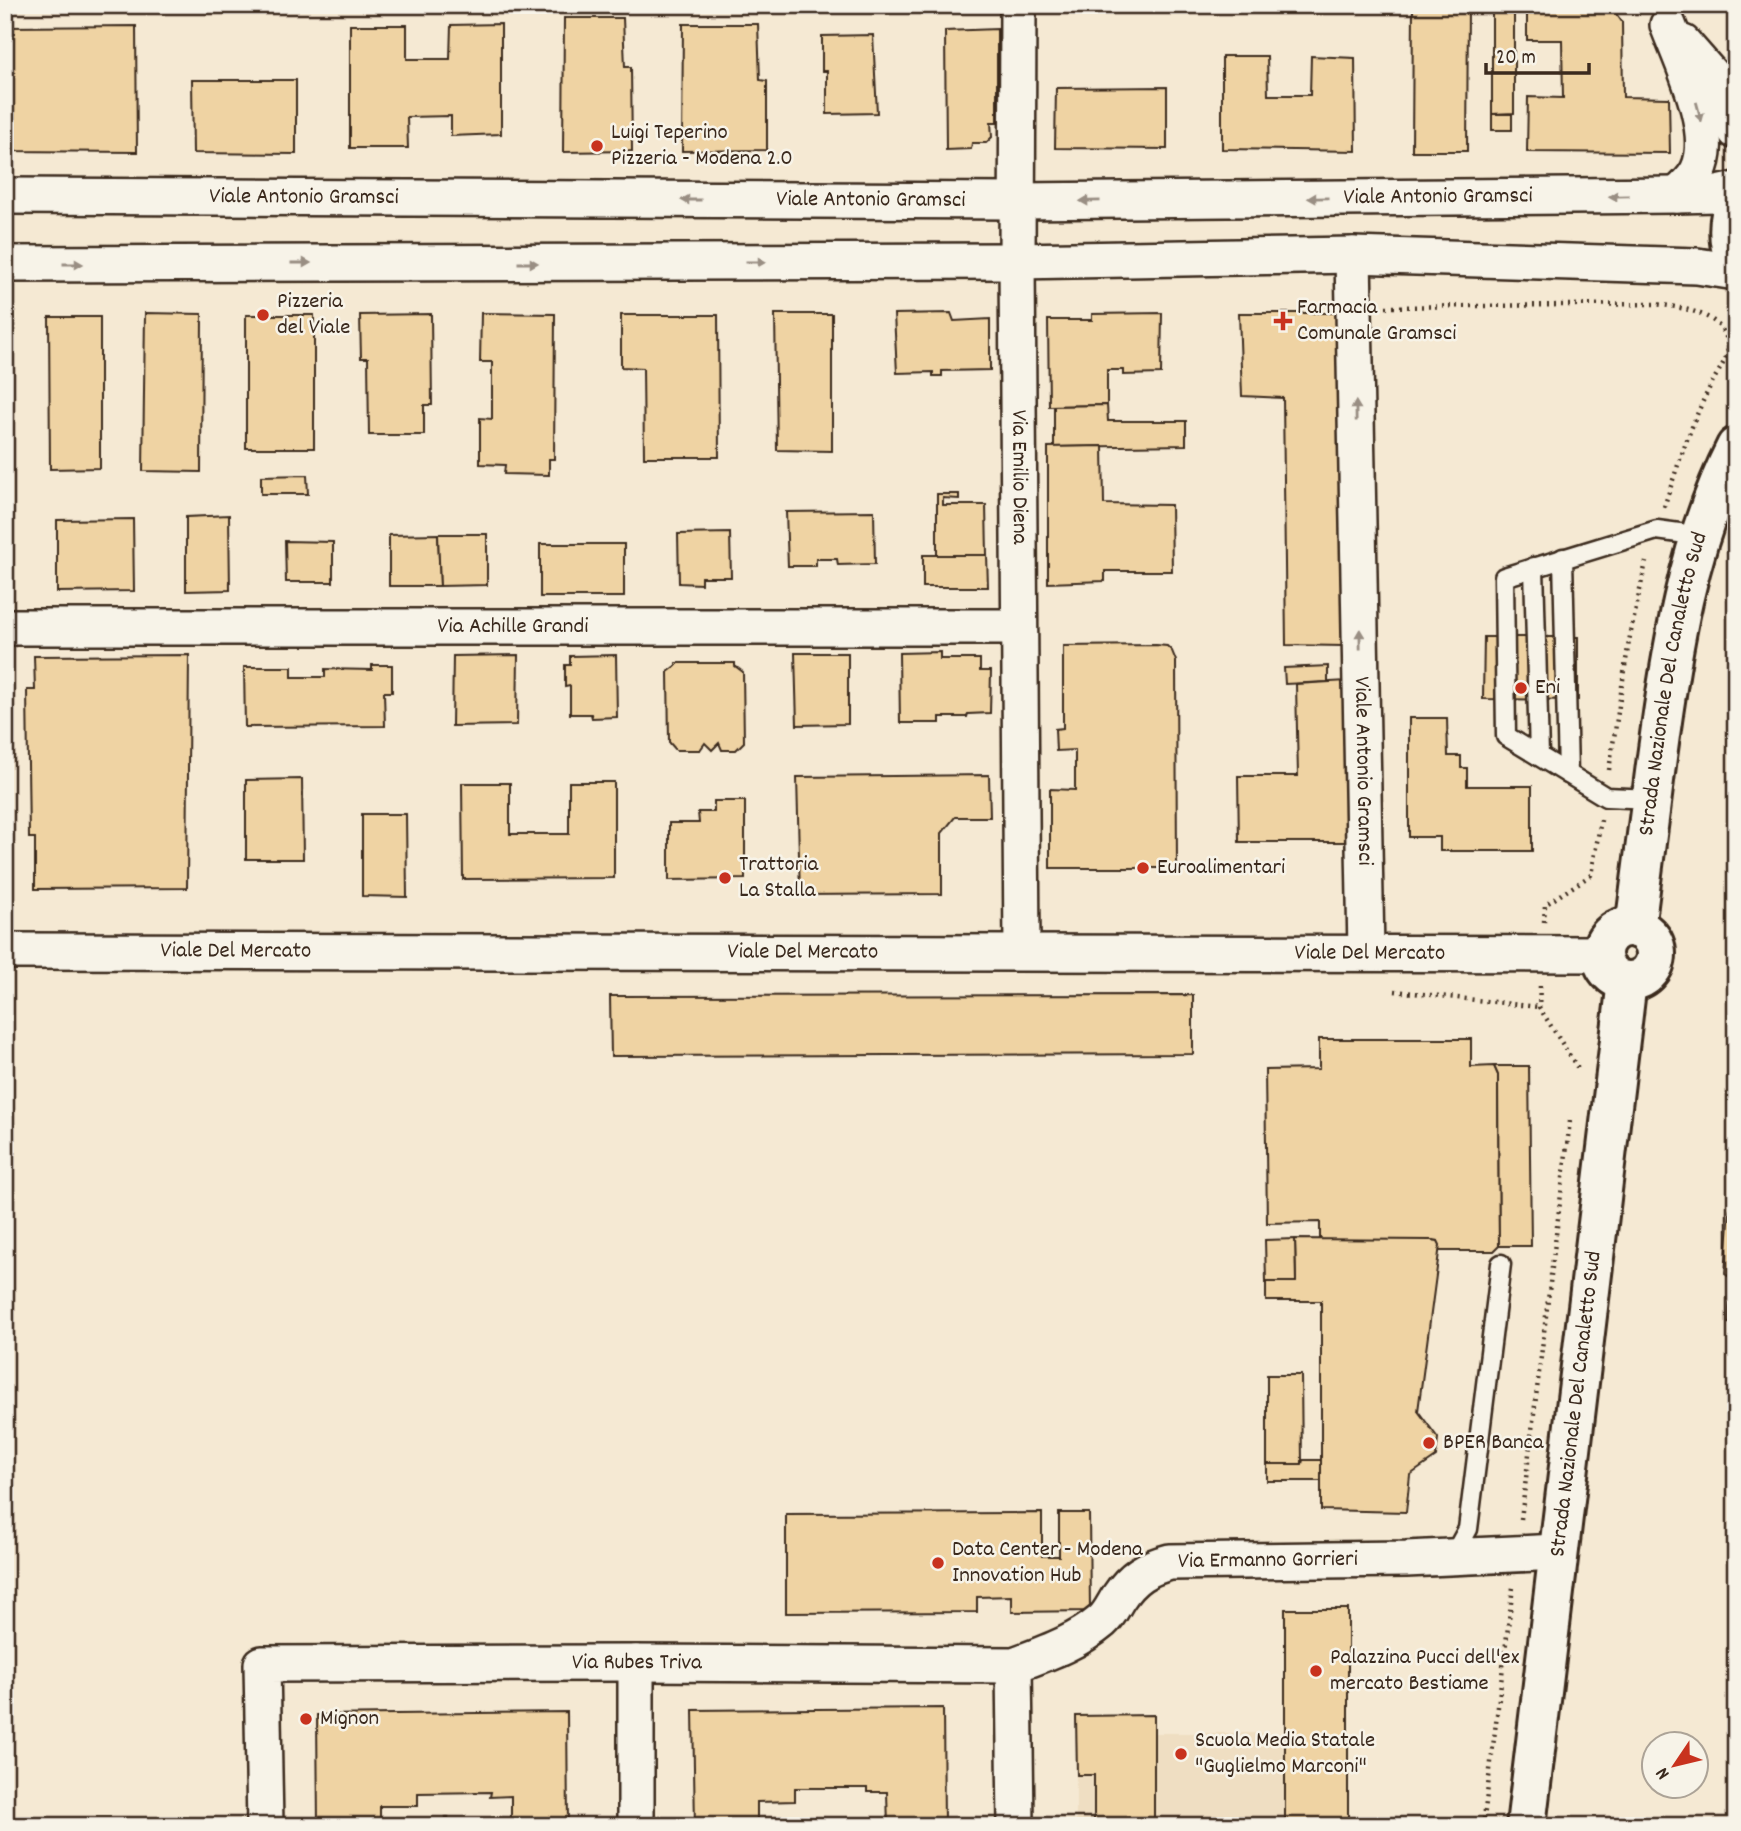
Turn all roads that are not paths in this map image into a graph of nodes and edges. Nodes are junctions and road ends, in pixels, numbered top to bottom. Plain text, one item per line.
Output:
1 (1018, 5) edge
2 (1662, 15) edge
3 (1732, 96) edge
4 (1736, 131) edge
5 (1736, 190) edge
6 (1676, 195) junction
7 (5, 196) edge
8 (1736, 200) edge
9 (1017, 201) junction
10 (1353, 255) junction
11 (1017, 261) junction
12 (1736, 262) edge
13 (5, 264) edge
14 (1736, 272) edge
15 (1736, 447) edge
16 (1701, 536) junction
17 (1563, 558) junction
18 (1534, 567) junction
19 (5, 627) edge
20 (1019, 627) junction
21 (1539, 756) junction
22 (1569, 774) junction
23 (1651, 799) junction
24 (5, 951) edge
25 (1022, 951) junction
26 (1366, 952) junction
27 (1614, 967) junction
28 (1501, 1264) dead end
29 (1559, 1552) junction
30 (1453, 1556) junction
31 (636, 1663) junction
32 (1014, 1665) junction
33 (265, 1826) edge
34 (636, 1826) edge
35 (1016, 1826) edge
36 (1526, 1826) edge

1 - 9 street, Via Emilio Diena
2 - 3 street
2 -> 6 street
3 - 4 street
5 - 6 street, Viale Antonio Gramsci
6 -> 9 street, Viale Antonio Gramsci
9 -> 7 street, Viale Antonio Gramsci
8 - 12 main road
9 - 11 street, Via Emilio Diena
10 - 11 street
10 - 14 street
26 -> 10 street, Viale Antonio Gramsci
13 -> 11 street
11 - 20 street, Via Emilio Diena
15 - 16 main road, Strada Nazionale Del Canaletto Sud
16 - 17 lane
16 - 23 main road, Strada Nazionale Del Canaletto Sud
17 - 18 lane
17 - 22 lane
18 - 21 lane
18 - 21 lane
19 - 20 street, Via Achille Grandi
20 - 25 street, Via Emilio Diena
21 - 22 lane
22 - 23 lane
23 - 27 main road, Strada Nazionale Del Canaletto Sud
24 - 25 street, Viale Del Mercato
25 - 26 street, Viale Del Mercato
26 - 27 street, Viale Del Mercato
27 - 29 main road, Strada Nazionale Del Canaletto Sud
28 - 30 lane
29 - 30 street, Via Ermanno Gorrieri
29 - 36 main road, Strada Nazionale Del Canaletto Sud
30 - 32 street, Via Ermanno Gorrieri
31 - 32 street, Via Rubes Triva
31 - 33 street, Via Rubes Triva
31 - 34 street
32 - 35 street

